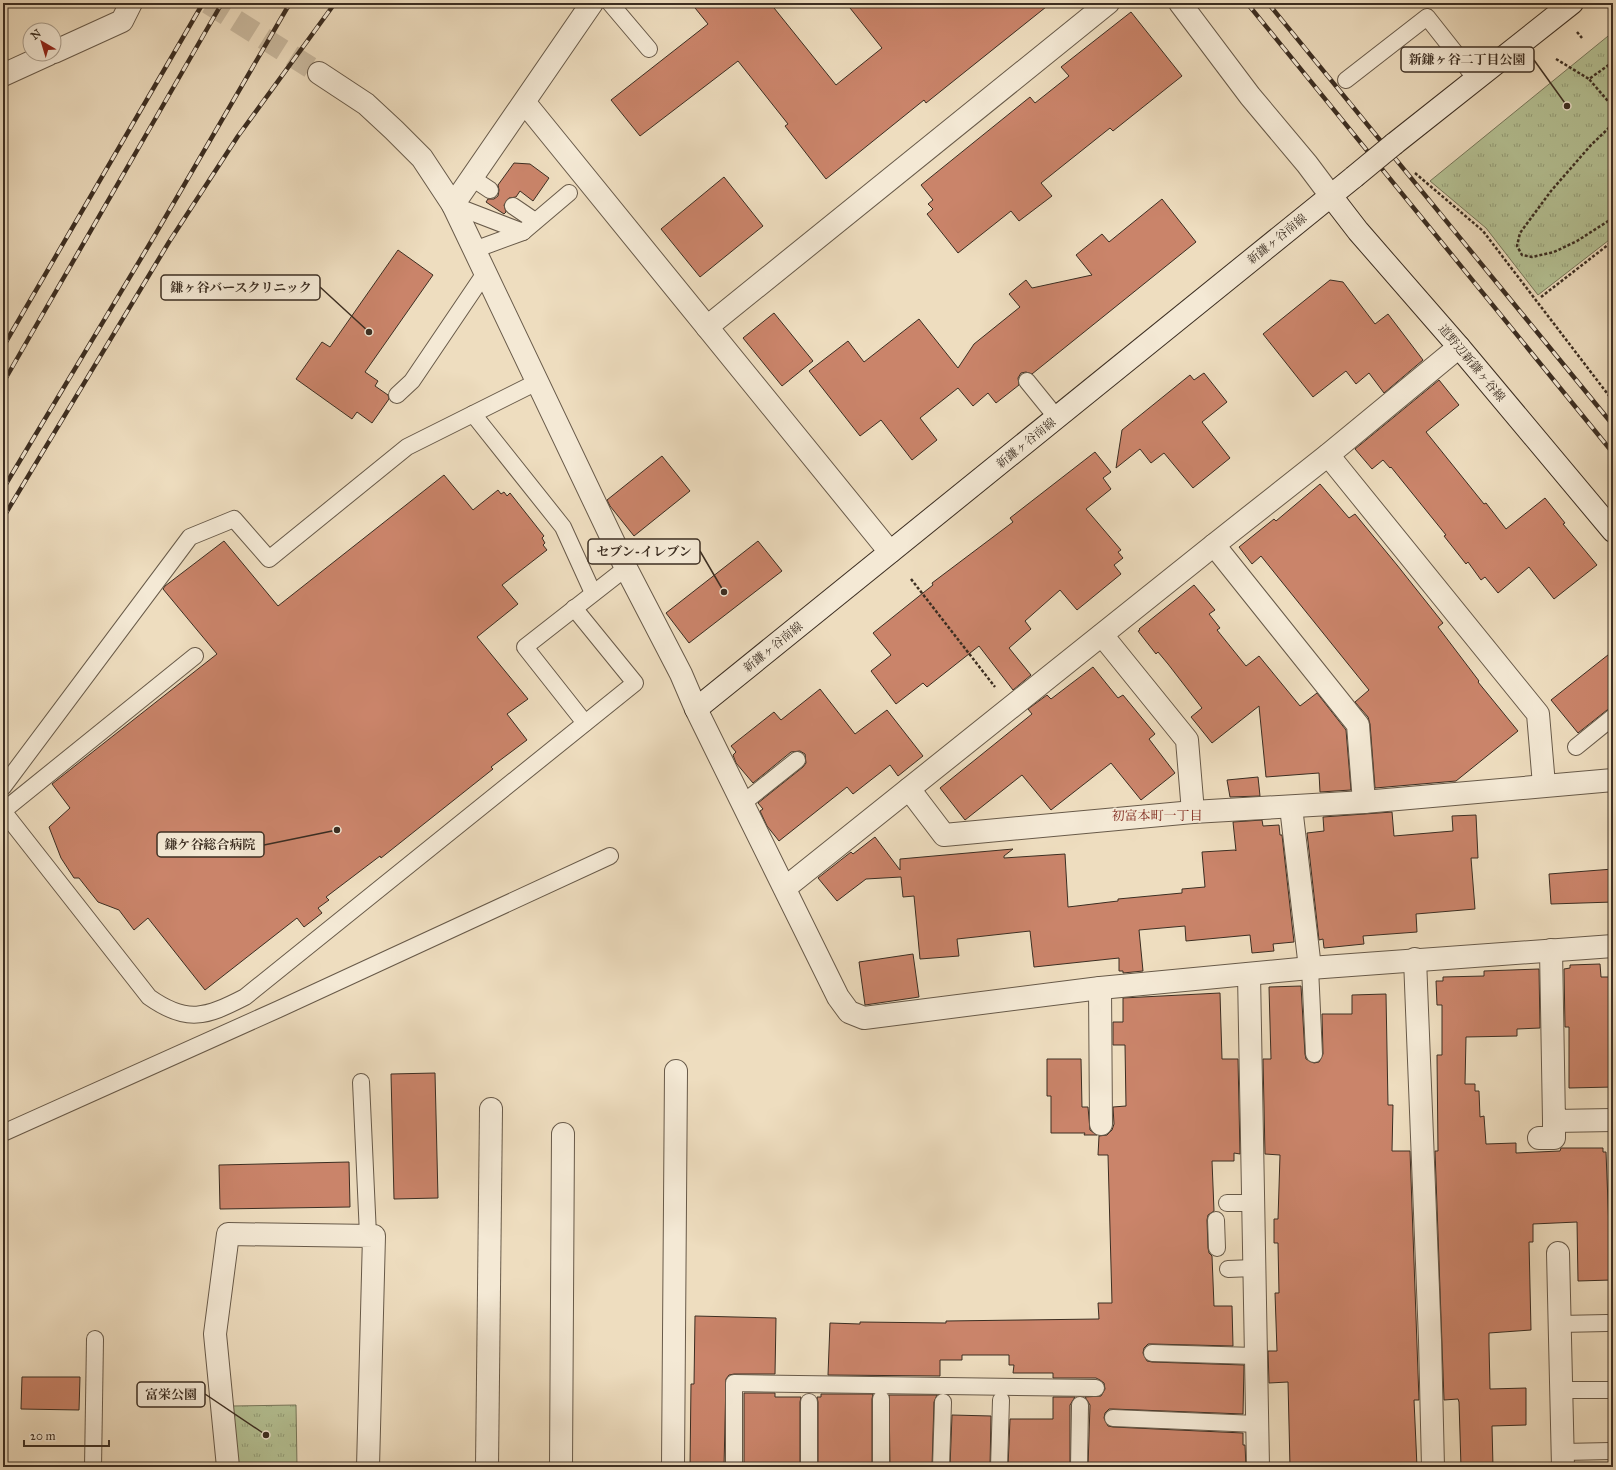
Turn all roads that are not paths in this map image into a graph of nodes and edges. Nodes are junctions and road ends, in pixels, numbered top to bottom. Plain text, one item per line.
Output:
1 (131, 3) edge
2 (592, 3) edge
3 (610, 3) edge
4 (1108, 3) edge
5 (1180, 3) edge
6 (1572, 3) edge
7 (62, 48) edge
8 (649, 48) dead end
9 (31, 62) edge
10 (319, 73) tunnel mouth
11 (3, 75) edge
12 (1476, 79) junction
13 (1346, 80) dead end
14 (525, 103) junction
15 (472, 178) junction
16 (490, 190) dead end
17 (568, 193) dead end
18 (1331, 196) junction
19 (453, 205) junction
20 (513, 206) dead end
21 (535, 221) junction
22 (523, 232) junction
23 (474, 250) junction
24 (485, 273) junction
25 (707, 327) junction
26 (1459, 347) junction
27 (1027, 381) dead end
28 (537, 382) junction
29 (397, 395) dead end
30 (473, 414) junction
31 (1057, 418) junction
32 (1328, 456) junction
33 (1613, 531) edge
34 (1214, 545) junction
35 (890, 552) junction
36 (626, 568) junction
37 (593, 593) junction
38 (574, 608) junction
39 (1102, 635) junction
40 (195, 656) dead end
41 (696, 709) junction
42 (1613, 718) edge
43 (585, 723) junction
44 (1576, 747) dead end
45 (797, 760) dead end
46 (1613, 780) edge
47 (1544, 785) junction
48 (3, 787) edge
49 (909, 789) junction
50 (1364, 802) junction
51 (743, 803) junction
52 (1291, 806) junction
53 (3, 811) edge
54 (1193, 812) junction
55 (610, 856) dead end
56 (785, 888) junction
57 (1613, 946) edge
58 (1551, 950) junction
59 (1415, 959) junction
60 (1310, 968) junction
61 (1249, 974) junction
62 (1100, 988) junction
63 (203, 1015) junction
64 (214, 1038) junction
65 (1314, 1054) dead end
66 (676, 1071) dead end
67 (361, 1082) dead end
68 (491, 1109) dead end
69 (1613, 1120) edge
70 (1554, 1121) junction
71 (1101, 1124) dead end
72 (3, 1133) edge
73 (563, 1134) dead end
74 (1539, 1138) dead end
75 (1227, 1203) dead end
76 (1253, 1203) junction
77 (1216, 1220) dead end
78 (368, 1235) junction
79 (1217, 1248) dead end
80 (1558, 1253) dead end
81 (1254, 1268) junction
82 (1228, 1269) dead end
83 (1560, 1324) junction
84 (1607, 1324) dead end
85 (95, 1339) dead end
86 (1152, 1353) dead end
87 (1256, 1356) junction
88 (1096, 1388) dead end
89 (1561, 1390) junction
90 (1609, 1390) dead end
91 (882, 1399) dead end
92 (1001, 1400) dead end
93 (810, 1402) dead end
94 (943, 1402) dead end
95 (1080, 1405) dead end
96 (1113, 1418) dead end
97 (1257, 1424) junction
98 (1610, 1451) dead end
99 (1563, 1459) edge
100 (93, 1467) edge
101 (228, 1467) edge
102 (368, 1467) edge
103 (487, 1467) edge
104 (561, 1467) edge
105 (673, 1467) edge
106 (734, 1467) edge
107 (809, 1467) edge
108 (881, 1467) edge
109 (941, 1467) edge
110 (999, 1467) edge
111 (1079, 1467) edge
112 (1258, 1467) edge
113 (1433, 1467) edge

1 - 7 street
2 - 14 street
3 - 8 lane
4 - 25 street
5 - 18 street, 道野辺新鎌ヶ谷線
6 - 12 street
9 - 11 street
10 - 19 street
12 - 13 lane
12 - 18 street, 新鎌ヶ谷南線, bridge
14 - 15 street
14 - 25 street
15 - 16 lane
15 - 19 street
17 - 21 lane
18 - 26 street, 道野辺新鎌ヶ谷線
18 - 31 street, 新鎌ヶ谷南線
19 - 22 lane
19 - 23 street
20 - 21 lane
21 - 22 lane
22 - 23 lane
23 - 24 street
24 - 28 street
24 - 29 lane
25 - 35 street
26 - 32 street
26 - 33 street, 道野辺新鎌ヶ谷線
27 - 31 lane
28 - 30 lane
28 - 36 street
30 - 37 lane
30 - 48 lane
31 - 35 street, 新鎌ヶ谷南線
32 - 34 street
32 - 47 street
34 - 39 street
34 - 50 street
35 - 41 street, 新鎌ヶ谷南線
36 - 37 lane
36 - 41 street
37 - 38 lane
38 - 43 lane
38 - 43 lane
39 - 49 street
39 - 54 street
40 - 53 lane
41 - 51 street
42 - 44 lane
43 - 63 lane
45 - 51 lane
46 - 47 street
47 - 50 street
49 - 54 street
49 - 56 street
50 - 52 street
51 - 56 street
52 - 54 street
52 - 60 street
53 - 63 lane
55 - 64 lane
56 - 62 street
57 - 58 street
58 - 59 street
58 - 70 street
59 - 60 street
59 - 113 street
60 - 61 street
60 - 65 lane
61 - 62 street
61 - 76 street
62 - 71 street
63 - 64 lane
64 - 72 lane
66 - 105 street
67 - 78 lane
68 - 103 street
69 - 70 street
70 - 74 street
73 - 104 street
75 - 76 lane
76 - 81 street
77 - 79 lane
78 - 101 street
78 - 102 street
80 - 83 street
81 - 82 lane
81 - 87 street
83 - 84 lane
83 - 89 street
85 - 100 lane
86 - 87 lane
87 - 97 street
88 - 106 lane
89 - 90 lane
89 - 99 street
91 - 108 lane
92 - 110 lane
93 - 107 lane
94 - 109 lane
95 - 111 lane
96 - 97 lane
97 - 112 street
98 - 99 lane

